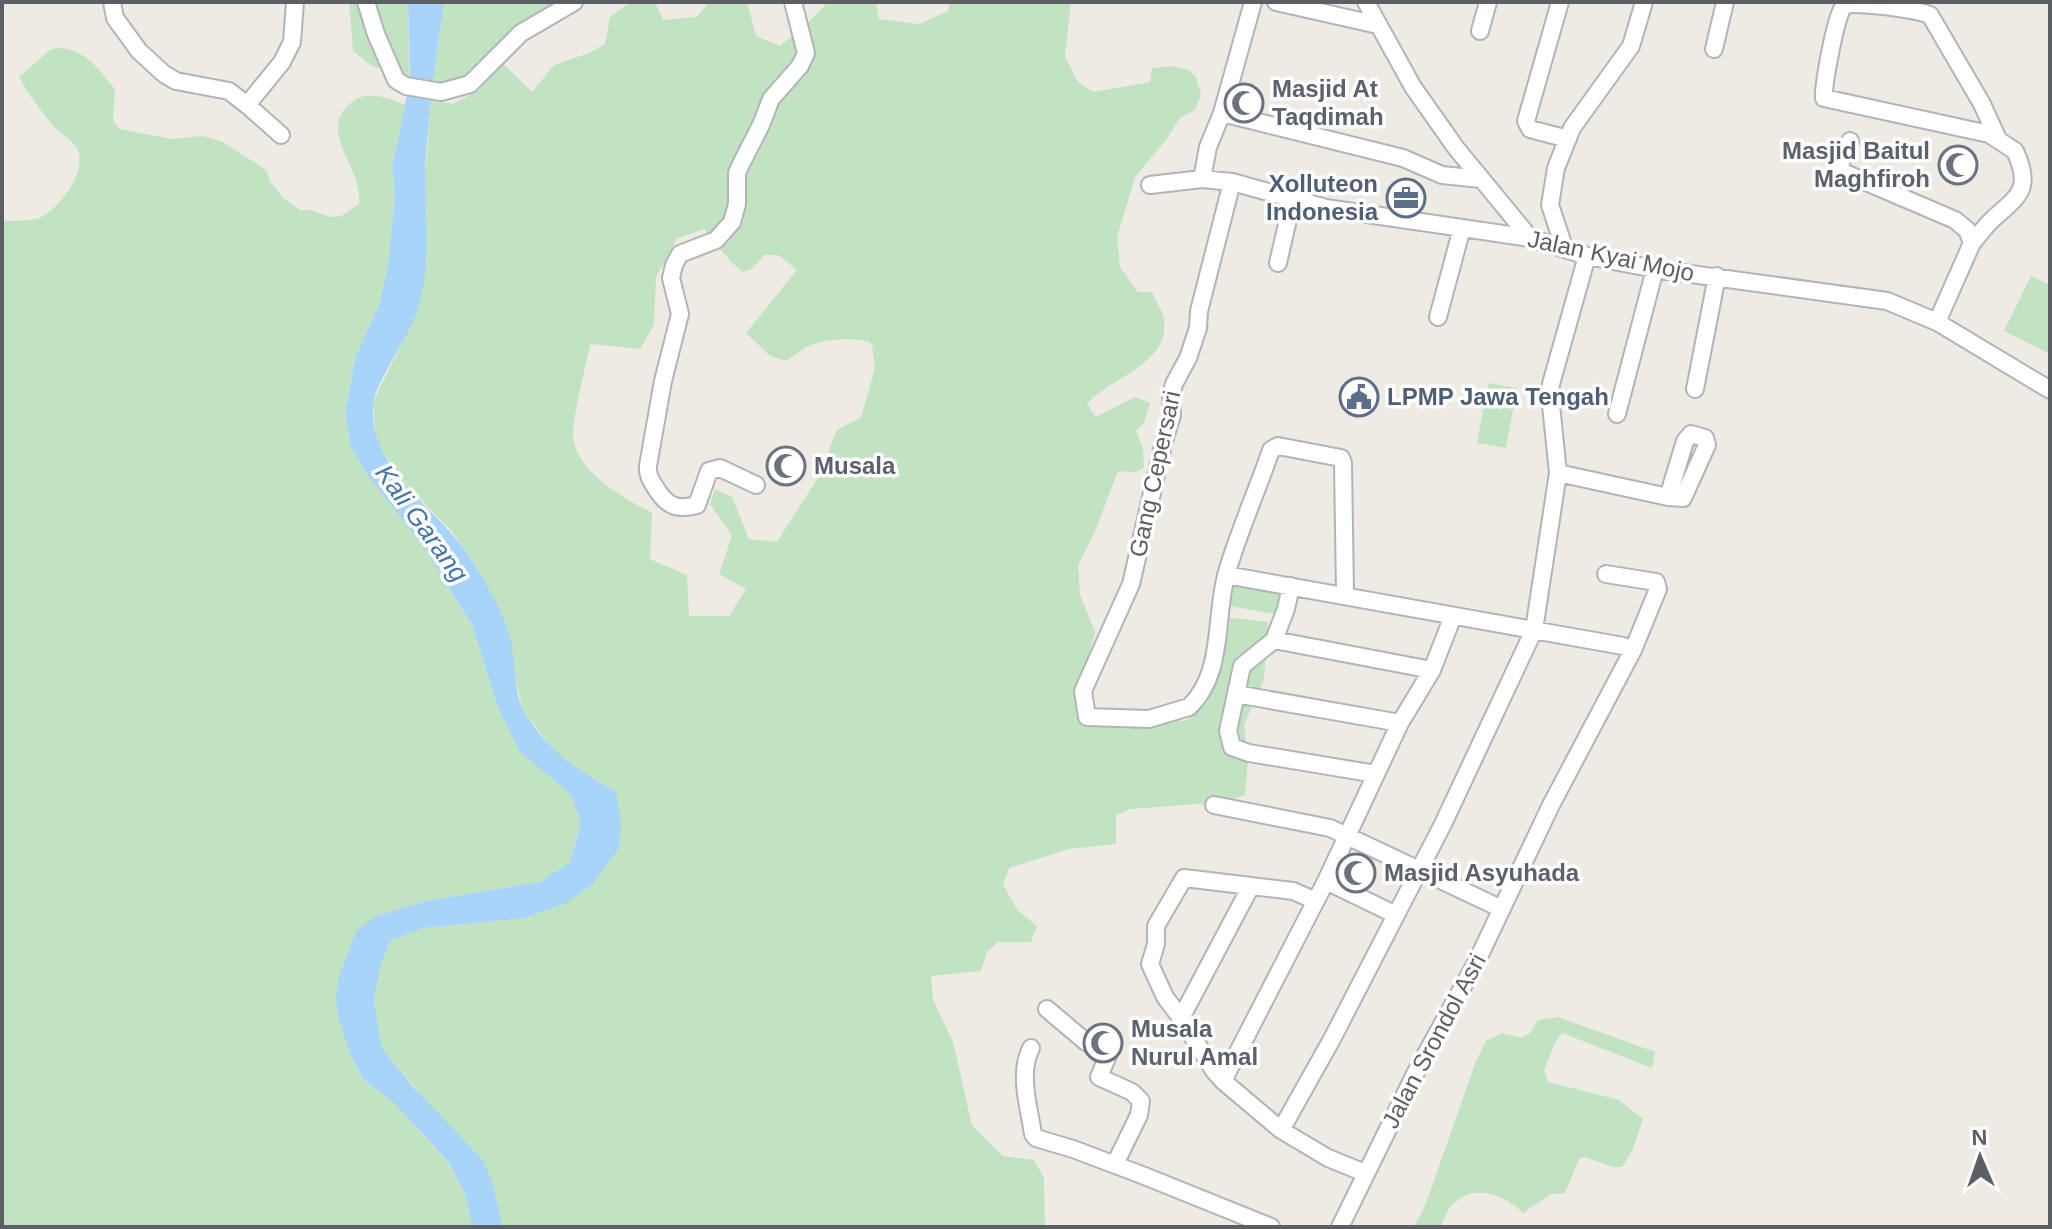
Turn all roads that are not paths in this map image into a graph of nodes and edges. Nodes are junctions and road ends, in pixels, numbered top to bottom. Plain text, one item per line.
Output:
1 (112, 2) edge
2 (295, 2) edge
3 (366, 2) edge
4 (574, 2) edge
5 (793, 2) edge
6 (1253, 2) edge
7 (1276, 2) edge
8 (1366, 2) edge
9 (1488, 2) edge
10 (1560, 2) edge
11 (1644, 2) edge
12 (1725, 2) edge
13 (1378, 25) junction
14 (1480, 31) dead end
15 (1714, 49) dead end
16 (247, 105) junction
17 (1222, 113) junction
18 (281, 135) dead end
19 (1997, 137) junction
20 (1568, 139) junction
21 (1850, 141) dead end
22 (1202, 179) junction
23 (1481, 179) junction
24 (1232, 182) junction
25 (1150, 185) dead end
26 (1293, 198) junction
27 (1462, 228) junction
28 (1530, 238) junction
29 (1972, 243) junction
30 (1564, 247) junction
31 (1587, 256) junction
32 (1278, 263) dead end
33 (1655, 269) junction
34 (1717, 276) junction
35 (1438, 317) dead end
36 (1937, 322) junction
37 (1695, 389) dead end
38 (2050, 390) edge
39 (1617, 414) dead end
40 (1558, 473) junction
41 (756, 485) dead end
42 (1668, 497) dead end
43 (1606, 574) dead end
44 (1226, 575) junction
45 (1291, 586) junction
46 (1345, 594) junction
47 (1453, 616) junction
48 (1534, 630) junction
49 (1274, 640) junction
50 (1633, 650) junction
51 (1432, 670) junction
52 (1236, 694) junction
53 (1400, 723) junction
54 (1376, 774) junction
55 (1214, 805) dead end
56 (1349, 836) junction
57 (1420, 870) junction
58 (1326, 881) junction
59 (1251, 886) junction
60 (1316, 901) junction
61 (1502, 909) junction
62 (1396, 915) junction
63 (1047, 1009) dead end
64 (1181, 1018) junction
65 (1031, 1048) dead end
66 (1223, 1081) junction
67 (1281, 1130) junction
68 (1115, 1164) junction
69 (1365, 1173) junction
70 (1271, 1227) edge
71 (1340, 1227) edge

1 - 16 street
2 - 16 street
3 - 4 street
5 - 41 street
6 - 17 street
7 - 13 street
8 - 13 street
9 - 14 street
10 - 20 street
11 - 20 street
12 - 15 street
13 - 23 street
16 - 18 street
17 - 22 street
17 - 23 street
19 - 19 street
19 - 29 street
20 - 30 street
21 - 29 street
22 - 24 street, Jalan Kyai Mojo
22 - 25 street, Jalan Kyai Mojo
23 - 28 street
24 - 26 street, Jalan Kyai Mojo
24 - 44 street, Gang Cepersari
26 - 27 street, Jalan Kyai Mojo
26 - 32 street
27 - 28 street, Jalan Kyai Mojo
27 - 35 street
28 - 30 street, Jalan Kyai Mojo
29 - 36 street
30 - 31 street, Jalan Kyai Mojo
31 - 33 street, Jalan Kyai Mojo
31 - 40 street
33 - 34 street, Jalan Kyai Mojo
33 - 39 street
34 - 36 street, Jalan Kyai Mojo
34 - 37 street
36 - 38 street, Jalan Kyai Mojo
40 - 42 street
40 - 48 street
43 - 50 street, Jalan Srondol Asri
44 - 45 street
44 - 46 street
45 - 46 street
45 - 49 street
46 - 47 street
47 - 48 street
47 - 51 street
48 - 50 street
48 - 57 street
49 - 51 street
49 - 52 street
50 - 61 street, Jalan Srondol Asri
51 - 53 street
52 - 53 street
52 - 54 street
53 - 54 street
54 - 56 street
55 - 56 street
56 - 57 street
56 - 58 street
57 - 61 street
57 - 62 street
58 - 60 street
58 - 62 street
59 - 60 street
59 - 64 street
59 - 64 street
60 - 66 street
61 - 69 street, Jalan Srondol Asri
62 - 67 street
63 - 68 street
64 - 66 street
65 - 68 street
66 - 67 street
67 - 69 street
68 - 70 street
69 - 71 street, Jalan Srondol Asri

